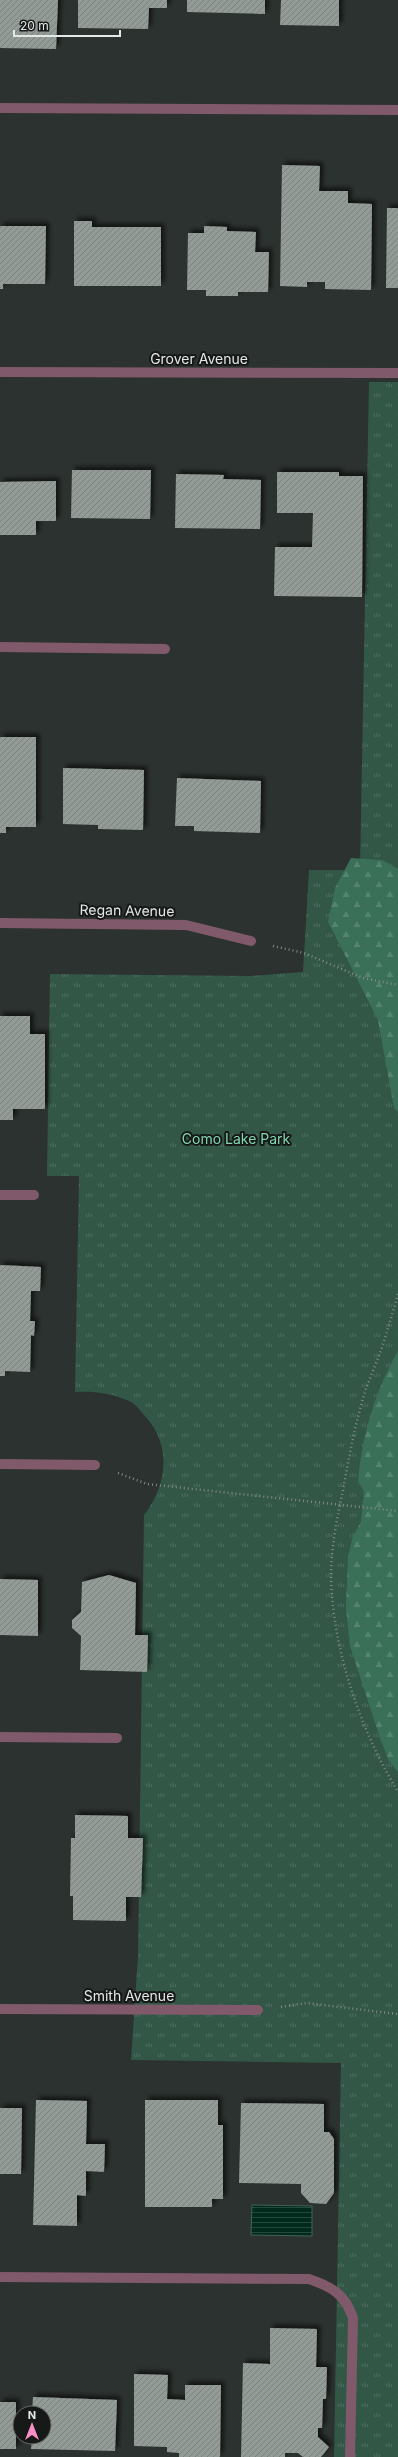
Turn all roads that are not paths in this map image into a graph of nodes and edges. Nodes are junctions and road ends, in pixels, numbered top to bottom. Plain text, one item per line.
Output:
1 (0, 108) edge
2 (398, 110) edge
3 (0, 372) edge
4 (398, 373) edge
5 (0, 647) edge
6 (165, 649) dead end
7 (0, 923) edge
8 (251, 941) road end
9 (0, 1195) edge
10 (34, 1195) dead end
11 (0, 1464) edge
12 (95, 1465) road end
13 (0, 1737) edge
14 (118, 1738) dead end
15 (0, 2008) edge
16 (258, 2010) road end
17 (0, 2277) edge
18 (350, 2457) edge

1 - 2 street
3 - 4 street, Grover Avenue
5 - 6 street
7 - 8 street, Regan Avenue
9 - 10 street
11 - 12 street
13 - 14 street
15 - 16 street, Smith Avenue
17 - 18 street

